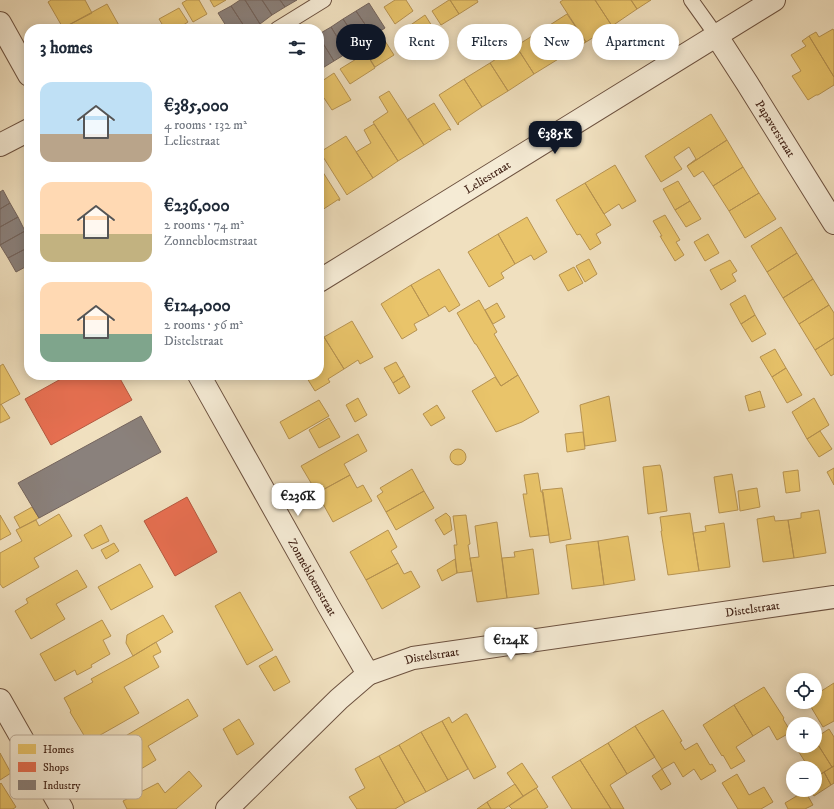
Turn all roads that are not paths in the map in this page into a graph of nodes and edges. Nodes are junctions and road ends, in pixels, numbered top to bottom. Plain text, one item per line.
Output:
1 (324, 0) edge
2 (691, 0) edge
3 (774, 0) edge
4 (0, 23) edge
5 (285, 24) edge
6 (716, 35) junction
7 (24, 66) edge
8 (24, 133) edge
9 (0, 145) edge
10 (834, 222) edge
11 (324, 278) edge
12 (202, 380) edge
13 (834, 597) edge
14 (368, 674) junction
15 (0, 700) edge
16 (20, 735) edge
17 (56, 799) edge
18 (62, 809) edge
19 (227, 809) edge

1 - 5 lane
2 - 6 lane
3 - 6 street, Leliestraat
4 - 7 street
6 - 10 street, Papaverstraat
6 - 11 street, Leliestraat
8 - 9 street
12 - 14 street, Zonnebloemstraat
13 - 14 street, Distelstraat
14 - 19 street, Distelstraat
15 - 16 street
17 - 18 street

